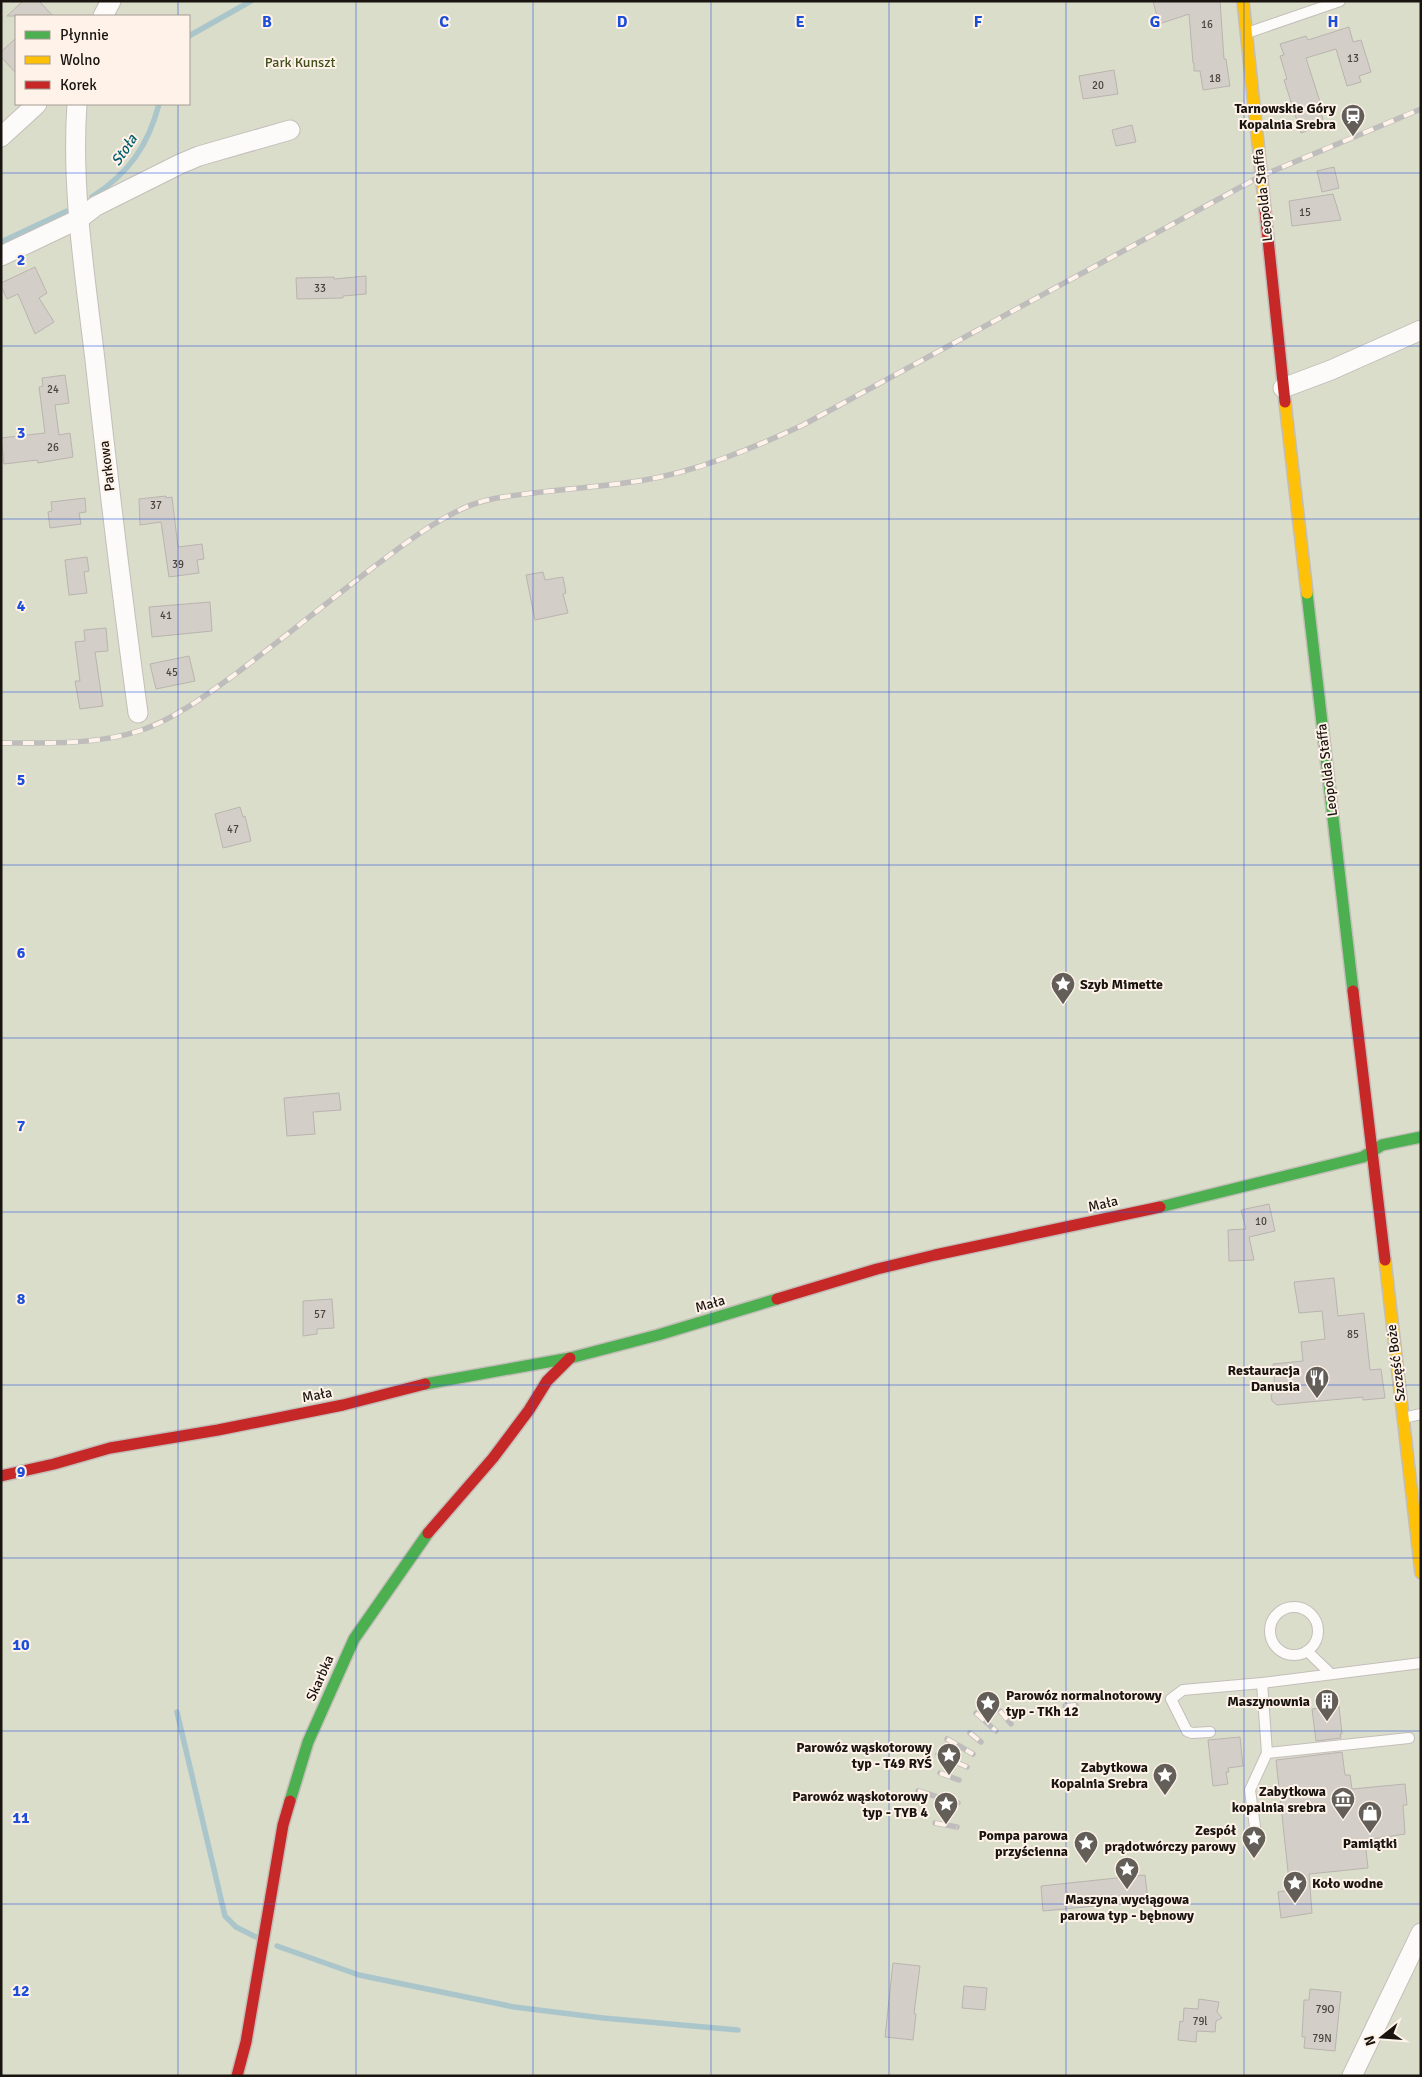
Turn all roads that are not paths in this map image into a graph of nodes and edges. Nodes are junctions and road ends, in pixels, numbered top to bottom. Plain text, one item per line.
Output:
1 (111, 1) edge
2 (1243, 1) edge
3 (1340, 1) edge
4 (104, 15) edge
5 (1246, 33) junction
6 (36, 105) edge
7 (77, 105) edge
8 (290, 130) dead end
9 (1, 137) edge
10 (79, 219) junction
11 (1, 256) edge
12 (1421, 330) edge
13 (1283, 388) junction
14 (138, 713) dead end
15 (1421, 1137) edge
16 (1372, 1152) junction
17 (570, 1358) junction
18 (1421, 1414) edge
19 (1402, 1418) junction
20 (1, 1476) edge
21 (1421, 1573) edge
22 (1307, 1652) junction
23 (1421, 1663) edge
24 (1330, 1674) junction
25 (1262, 1683) junction
26 (1210, 1732) dead end
27 (1410, 1738) dead end
28 (1267, 1753) junction
29 (1255, 1827) dead end
30 (1421, 1933) edge
31 (237, 2076) edge
32 (1352, 2076) edge

1 - 4 street
2 - 5 street, Leopolda Staffa
3 - 5 lane
5 - 13 street, Leopolda Staffa
6 - 9 street
7 - 10 street, Parkowa
8 - 10 street
10 - 11 street
10 - 14 street, Parkowa
12 - 13 street
13 - 16 street, Leopolda Staffa
15 - 16 street, Mała
16 - 17 street, Mała
16 - 19 street, Szczęść Boże
17 - 20 street, Mała
17 - 31 street, Skarbka
18 - 19 lane
19 - 21 street, Szczęść Boże
22 - 22 lane
22 - 24 lane
23 - 24 lane
24 - 25 lane
25 - 26 lane
25 - 28 lane
27 - 28 lane
28 - 29 lane
30 - 32 street

